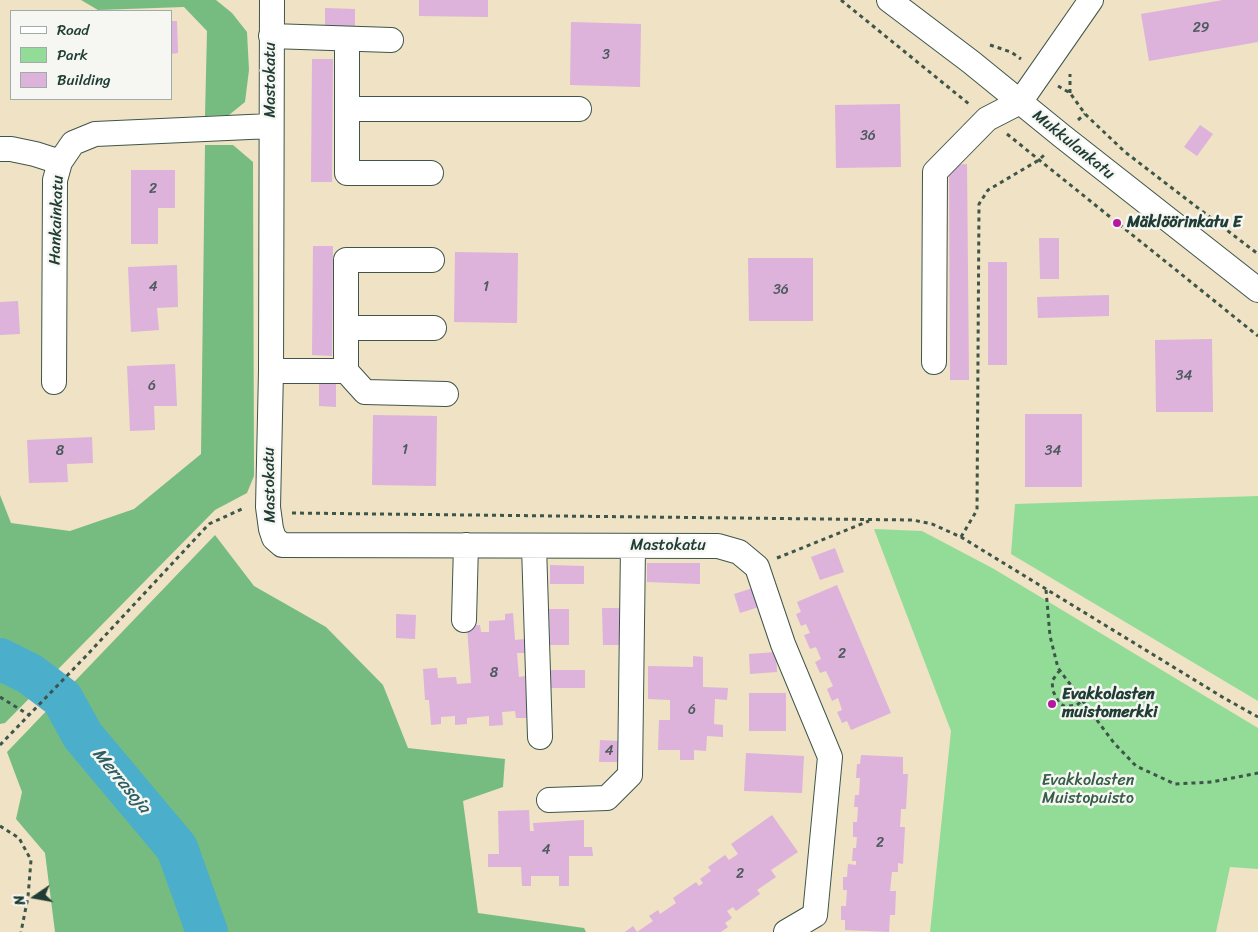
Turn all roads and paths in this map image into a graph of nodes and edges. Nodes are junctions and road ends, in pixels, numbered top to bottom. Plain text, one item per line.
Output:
1 (272, 0) edge
2 (842, 0) edge
3 (888, 0) edge
4 (1091, 0) edge
5 (271, 36) junction
6 (347, 39) junction
7 (391, 40) dead end
8 (984, 42) dead end
9 (1040, 74) junction
10 (1020, 102) junction
11 (347, 109) junction
12 (579, 109) dead end
13 (1085, 114) junction
14 (987, 119) junction
15 (271, 126) junction
16 (1062, 136) junction
17 (0, 149) edge
18 (1039, 160) junction
19 (60, 162) junction
20 (431, 173) dead end
21 (1258, 254) edge
22 (432, 260) dead end
23 (1258, 290) edge
24 (346, 328) junction
25 (434, 328) dead end
26 (1258, 336) edge
27 (934, 362) dead end
28 (271, 370) junction
29 (346, 370) junction
30 (54, 382) dead end
31 (446, 394) dead end
32 (871, 519) dead end
33 (961, 537) dead end
34 (466, 545) junction
35 (534, 546) junction
36 (633, 547) junction
37 (757, 567) junction
38 (1046, 589) dead end
39 (464, 620) dead end
40 (86, 656) dead end
41 (1060, 670) junction
42 (0, 697) edge
43 (1083, 700) junction
44 (29, 715) junction
45 (540, 737) dead end
46 (0, 745) edge
47 (1258, 773) edge
48 (549, 800) dead end
49 (0, 826) edge
50 (21, 932) edge
51 (786, 932) edge

1 - 5 street, Mastokatu
2 - 14 path
3 - 10 street, Mukkulankatu
4 - 9 street
5 - 6 street
5 - 15 street, Mastokatu
6 - 7 street
6 - 11 street
8 - 9 path
9 - 10 street
9 - 13 path
10 - 14 street
10 - 16 street, Mukkulankatu
11 - 12 street
11 - 20 street
13 - 16 path
13 - 21 path
14 - 18 path
14 - 27 street
15 - 19 street, Hankainkatu
15 - 28 street, Mastokatu
16 - 18 path
16 - 23 street, Mukkulankatu
17 - 19 street
18 - 26 path
18 - 33 path
19 - 30 street, Hankainkatu
22 - 24 street
24 - 25 street
24 - 29 street
28 - 29 street
28 - 34 street, Mastokatu
29 - 31 street
32 - 37 path
34 - 35 street, Mastokatu
34 - 39 street
35 - 36 street, Mastokatu
35 - 45 street
36 - 37 street, Mastokatu
36 - 48 street
37 - 51 street
38 - 41 path
40 - 44 path
41 - 43 path
41 - 43 path
42 - 44 path
43 - 47 path
44 - 46 path
49 - 50 path

